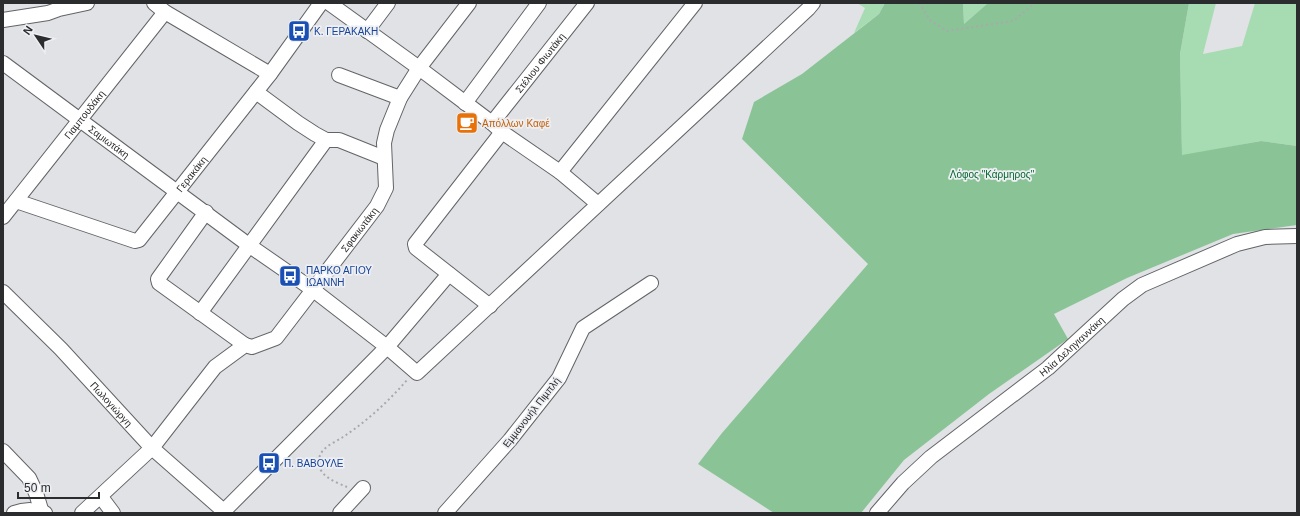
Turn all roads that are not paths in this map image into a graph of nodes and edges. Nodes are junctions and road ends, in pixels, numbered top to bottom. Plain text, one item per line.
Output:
1 (86, 3) edge
2 (154, 3) edge
3 (321, 3) edge
4 (329, 3) edge
5 (388, 3) edge
6 (469, 3) edge
7 (539, 3) edge
8 (587, 3) edge
9 (695, 3) edge
10 (807, 5) edge
11 (55, 6) edge
12 (165, 12) junction
13 (3, 20) edge
14 (367, 30) junction
15 (3, 63) edge
16 (420, 68) junction
17 (270, 74) junction
18 (339, 75) dead end
19 (256, 92) junction
20 (400, 98) junction
21 (465, 103) junction
22 (80, 120) junction
23 (497, 127) junction
24 (326, 140) junction
25 (384, 158) junction
26 (560, 172) junction
27 (177, 191) junction
28 (16, 201) junction
29 (598, 204) junction
30 (206, 212) junction
31 (3, 217) edge
32 (1297, 236) edge
33 (250, 246) junction
34 (449, 274) junction
35 (651, 283) dead end
36 (312, 289) junction
37 (3, 292) edge
38 (490, 306) junction
39 (200, 313) junction
40 (245, 346) junction
41 (387, 347) junction
42 (152, 448) junction
43 (3, 451) edge
44 (361, 490) road end
45 (101, 497) junction
46 (225, 512) edge
47 (14, 513) edge
48 (43, 513) edge
49 (82, 513) edge
50 (113, 513) edge
51 (340, 513) edge
52 (445, 513) edge
53 (877, 513) edge

1 - 11 street
2 - 12 street
3 - 17 street, Γερακάκη
4 - 14 street
5 - 14 street
6 - 16 street, Σφακιωτάκη
7 - 21 street
8 - 23 street, Στέλιου Φιωτάκη
9 - 26 street
10 - 29 street
11 - 13 street
12 - 17 street
12 - 22 street, Γιαμπουδάκη
14 - 16 street
15 - 22 street, Σαμιωτάκη
16 - 20 street, Σφακιωτάκη
16 - 21 street
17 - 19 street, Γερακάκη
18 - 20 street
19 - 24 street
19 - 27 street, Γερακάκη
20 - 25 street, Σφακιωτάκη
21 - 23 street
22 - 27 street, Σαμιωτάκη
22 - 28 street, Γιαμπουδάκη
23 - 26 street
23 - 34 street, Στέλιου Φιωτάκη
24 - 25 street
24 - 33 street
25 - 36 street, Σφακιωτάκη
26 - 29 street
27 - 28 street, Γερακάκη
27 - 30 street, Σαμιωτάκη
28 - 31 street, Γιαμπουδάκη
29 - 38 street
30 - 33 street, Σαμιωτάκη
30 - 39 street
32 - 53 street, Ηλία Δεληγιαννάκη
33 - 36 street, Σαμιωτάκη
33 - 39 street
34 - 38 street
34 - 41 street
35 - 52 street, Εµµανουήλ Πιµπλή
36 - 40 street, Σφακιωτάκη
36 - 41 street, Σαμιωτάκη
37 - 42 street, Πωλογιώργη
38 - 41 street, Σαμιωτάκη
39 - 40 street
40 - 42 street, Σφακιωτάκη
41 - 46 street
42 - 45 street, Σφακιωτάκη
42 - 46 street, Πωλογιώργη
43 - 48 street
44 - 51 street
45 - 49 street, Σφακιωτάκη
45 - 50 street
47 - 48 street

